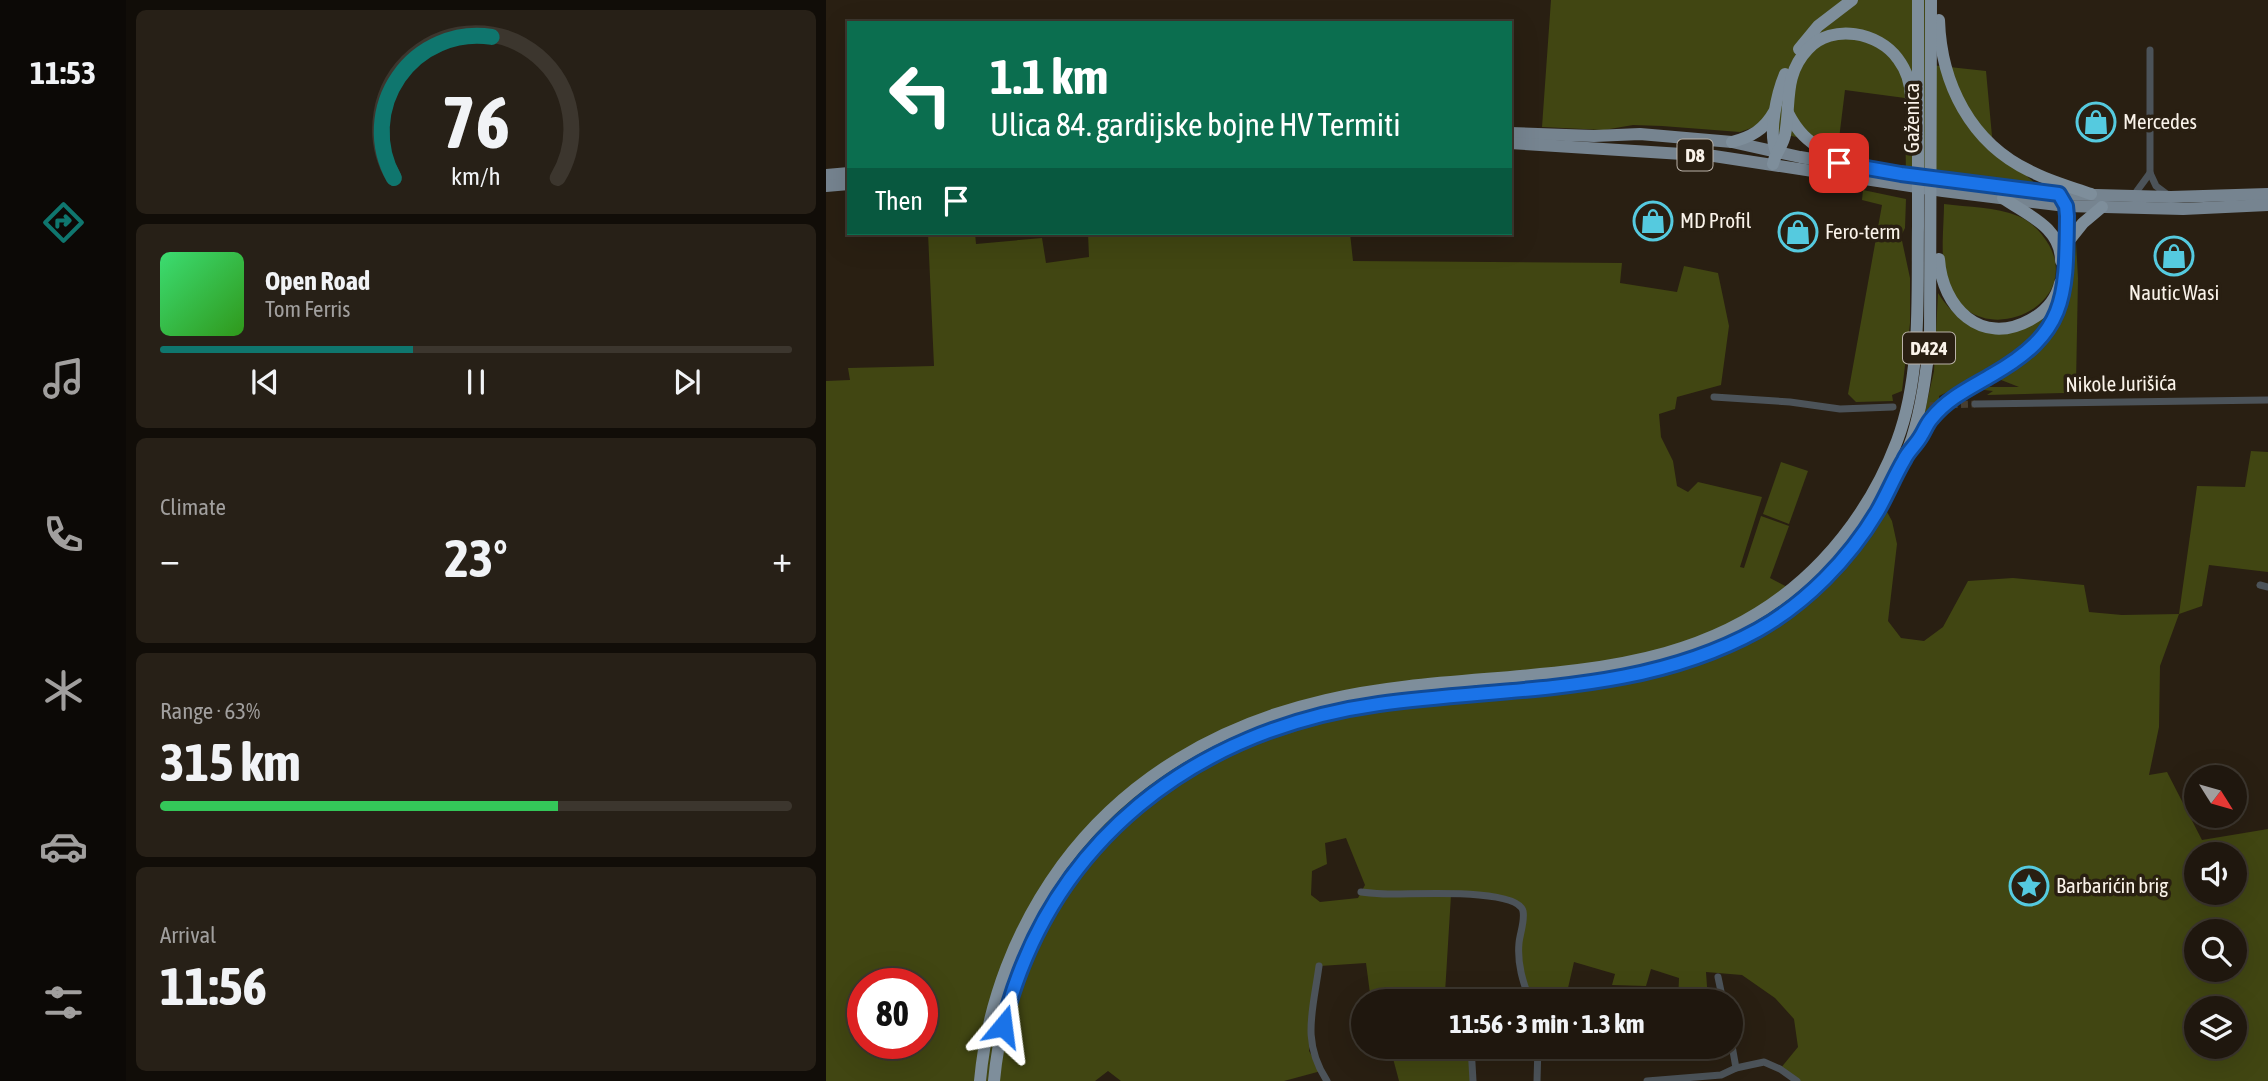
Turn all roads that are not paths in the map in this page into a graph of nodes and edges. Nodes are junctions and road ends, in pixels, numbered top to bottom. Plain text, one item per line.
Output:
1 (1852, 0) edge
2 (1918, 0) edge
3 (1933, 0) edge
4 (1805, 46) junction
5 (2150, 50) dead end
6 (1782, 110) junction
7 (1512, 132) edge
8 (1732, 142) junction
9 (1512, 143) edge
10 (1918, 148) junction
11 (1774, 158) junction
12 (1839, 163) junction
13 (847, 173) edge
14 (2150, 173) junction
15 (826, 175) edge
16 (847, 184) edge
17 (826, 186) edge
18 (2059, 194) junction
19 (2091, 194) junction
20 (2268, 194) edge
21 (2134, 195) junction
22 (2171, 197) junction
23 (2003, 198) junction
24 (2268, 205) edge
25 (2066, 206) junction
26 (2102, 207) junction
27 (1924, 235) junction
28 (2067, 243) junction
29 (1714, 397) dead end
30 (2268, 400) edge
31 (1975, 404) tunnel mouth
32 (1893, 407) dead end
33 (1905, 457) junction
34 (1362, 892) dead end
35 (1320, 966) dead end
36 (1718, 978) dead end
37 (1525, 989) edge
38 (1720, 989) edge
39 (1472, 1059) edge
40 (1538, 1059) edge
41 (1734, 1059) edge
42 (1736, 1068) junction
43 (1721, 1078) edge
44 (980, 1081) edge
45 (994, 1081) edge
46 (1327, 1081) edge
47 (1473, 1081) edge
48 (1537, 1081) edge
49 (1652, 1081) edge
50 (1797, 1081) edge

1 - 4 highway
2 - 10 highway, Gaženica / D424
3 - 19 highway
3 - 27 highway, Gaženica / D424
4 - 6 highway
4 - 10 highway
5 - 14 street
6 - 8 highway
6 - 11 highway
6 - 12 highway
7 - 8 main road, D8
8 - 11 main road, D8
9 - 11 main road, D8
10 - 27 highway, Gaženica / D424
11 - 12 main road, D8
11 - 23 main road, D8
12 - 18 main road, D8
13 - 15 main road
14 - 21 street
14 - 22 street
16 - 17 main road
18 - 19 main road, D8
18 - 25 highway
19 - 21 main road, D8
20 - 22 main road, D8
21 - 22 main road, D8
23 - 25 main road, D8
23 - 27 highway
24 - 26 main road, D8
25 - 26 main road, D8
25 - 28 highway
26 - 28 highway
27 - 33 highway, D424
27 - 44 highway, D424
28 - 33 highway
29 - 32 street
30 - 31 street, Nikole Jurišića
33 - 45 highway, D424
34 - 37 street
35 - 46 street
36 - 38 street
39 - 47 street
40 - 48 street
41 - 42 street
42 - 43 street
42 - 50 street
43 - 49 street

